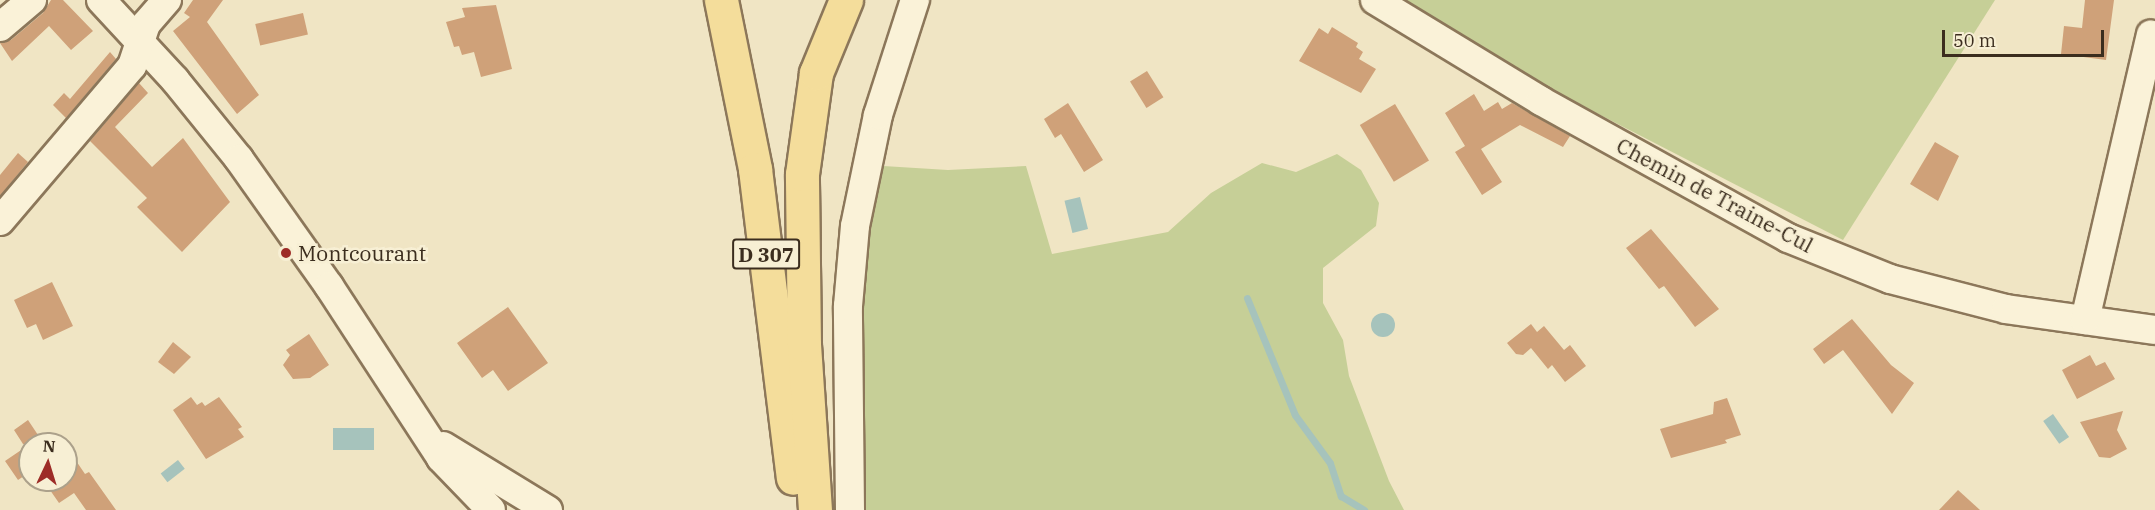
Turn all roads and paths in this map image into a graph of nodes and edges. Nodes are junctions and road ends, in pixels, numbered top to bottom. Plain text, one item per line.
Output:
1 (33, 0) edge
2 (101, 0) edge
3 (167, 0) edge
4 (721, 0) edge
5 (846, 0) edge
6 (915, 0) edge
7 (1375, 0) edge
8 (0, 27) edge
9 (2151, 35) dead end
10 (140, 40) junction
11 (0, 221) edge
12 (2085, 320) junction
13 (2155, 330) edge
14 (425, 432) junction
15 (491, 510) edge
16 (548, 510) edge
17 (795, 510) edge
18 (815, 510) edge
19 (850, 510) edge

1 - 8 street
2 - 10 street
3 - 10 street
4 - 17 main road, D 307
5 - 18 main road
6 - 19 street
7 - 12 street, Chemin de Traine-Cul
9 - 12 street
10 - 11 street
10 - 14 street
12 - 13 street, Chemin de Traine-Cul
14 - 15 street
14 - 16 street

